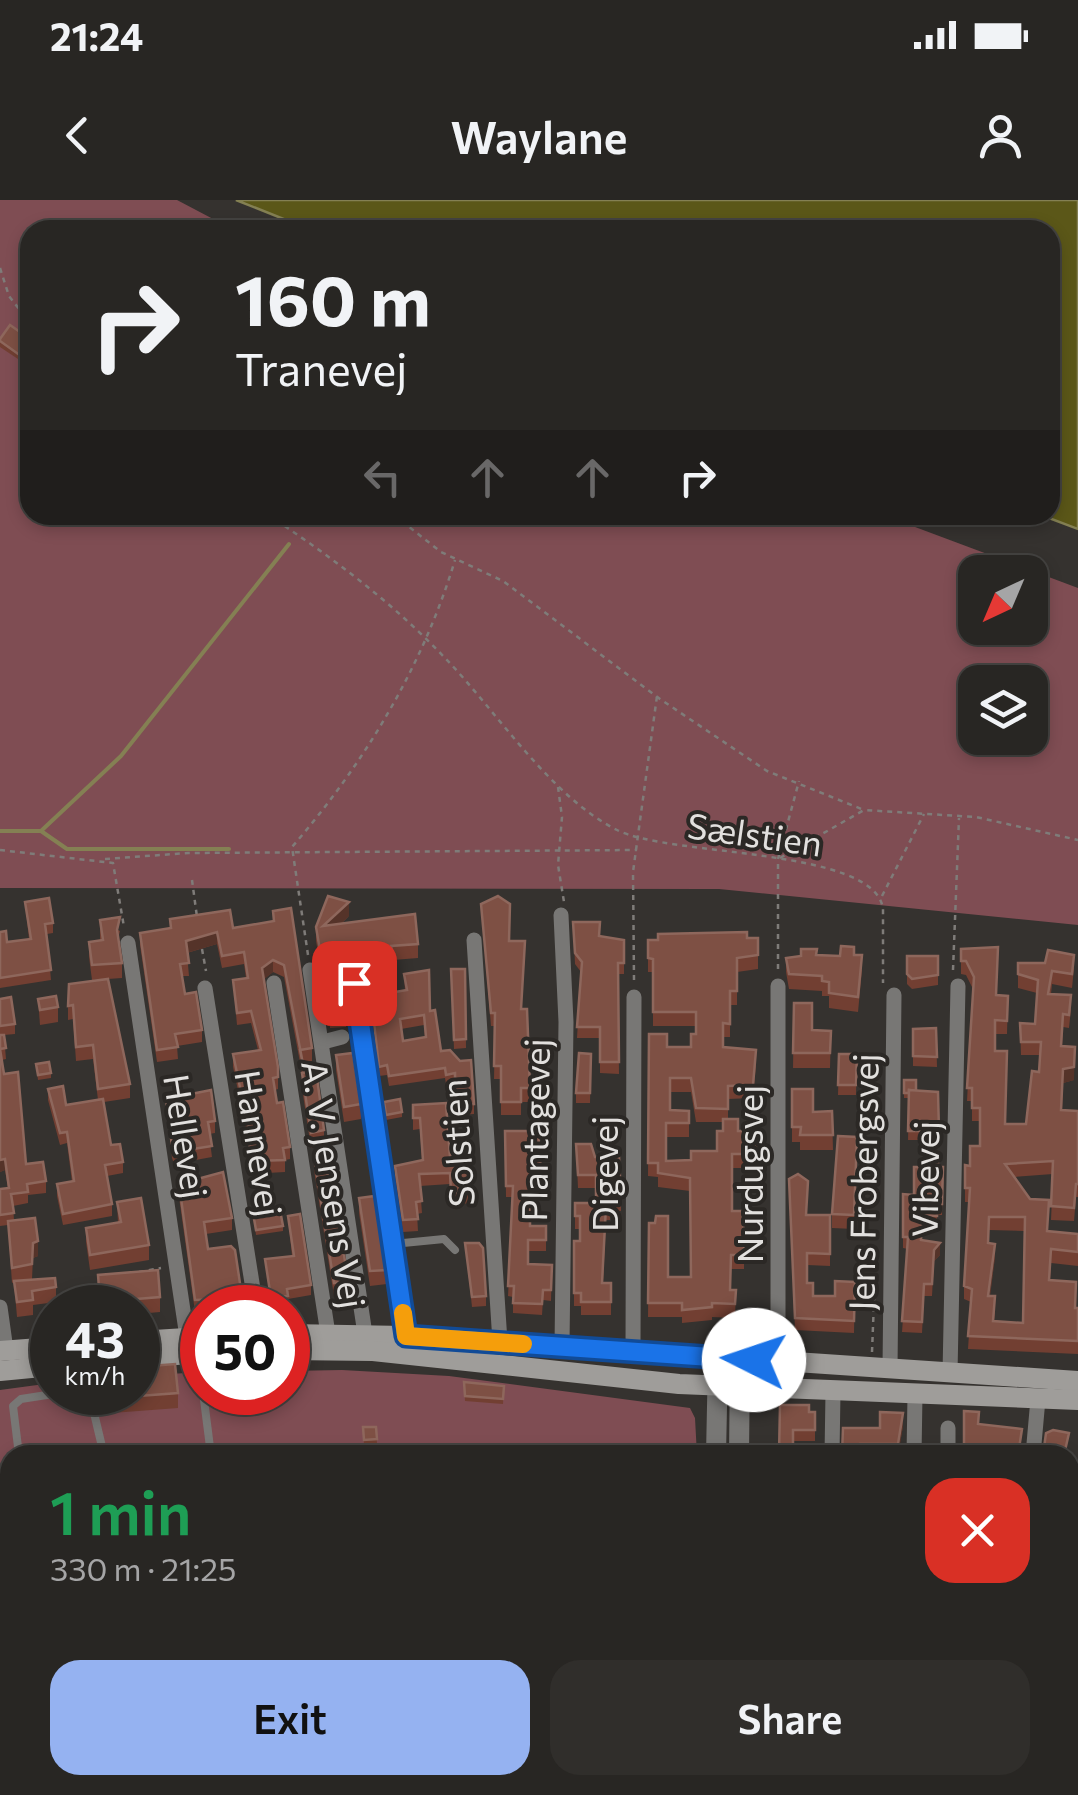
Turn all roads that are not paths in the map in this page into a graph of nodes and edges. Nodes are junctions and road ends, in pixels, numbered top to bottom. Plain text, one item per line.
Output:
1 (561, 915) road end
2 (474, 940) dead end
3 (128, 943) road end
4 (310, 970) road end
5 (384, 977) dead end
6 (274, 983) dead end
7 (778, 986) road end
8 (958, 986) road end
9 (204, 988) road end
10 (889, 992) road end
11 (634, 996) road end
12 (342, 1037) dead end
13 (323, 1042) junction
14 (393, 1244) junction
15 (455, 1250) dead end
16 (182, 1285) edge
17 (252, 1285) edge
18 (0, 1307) edge
19 (310, 1334) edge
20 (328, 1334) junction
21 (365, 1334) junction
22 (406, 1336) junction
23 (500, 1342) junction
24 (562, 1346) junction
25 (30, 1348) edge
26 (3, 1350) edge
27 (310, 1350) edge
28 (632, 1351) junction
29 (718, 1358) junction
30 (740, 1360) junction
31 (778, 1362) junction
32 (30, 1369) edge
33 (881, 1369) junction
34 (0, 1372) edge
35 (950, 1374) junction
36 (1078, 1380) edge
37 (717, 1386) junction
38 (739, 1387) junction
39 (833, 1392) junction
40 (916, 1395) junction
41 (30, 1398) edge
42 (1038, 1399) junction
43 (1078, 1400) edge
44 (94, 1415) edge
45 (205, 1415) edge
46 (948, 1428) dead end
47 (18, 1445) edge
48 (102, 1445) edge
49 (210, 1445) edge
50 (716, 1445) edge
51 (738, 1445) edge
52 (832, 1445) edge
53 (914, 1445) edge
54 (948, 1445) edge
55 (1034, 1445) edge

1 - 24 street, Plantagevej
2 - 23 street, Solstien
3 - 16 street, Hellevej
4 - 13 street
5 - 14 street
6 - 20 street, A. V. Jensens Vej
7 - 31 street, Nurdugsvej
8 - 35 street, Vibevej
9 - 17 street, Hannevej
10 - 33 street, Jens Frobergsvej
11 - 28 street, Digevej
12 - 13 street
13 - 21 street
14 - 15 lane
14 - 22 street
18 - 26 street
19 - 20 main road
20 - 21 main road
21 - 22 main road
22 - 23 main road
23 - 24 main road
24 - 28 main road
25 - 26 main road
27 - 37 main road
28 - 29 main road
29 - 30 main road
29 - 37 street
30 - 31 main road
30 - 38 street
31 - 33 main road
32 - 34 main road
33 - 35 main road
35 - 36 main road
37 - 38 main road
37 - 50 street
38 - 39 main road
38 - 51 street
39 - 40 main road
39 - 52 street
40 - 42 main road
40 - 53 street
41 - 47 lane
42 - 43 main road
42 - 55 street
44 - 48 lane
45 - 49 lane
46 - 54 street

